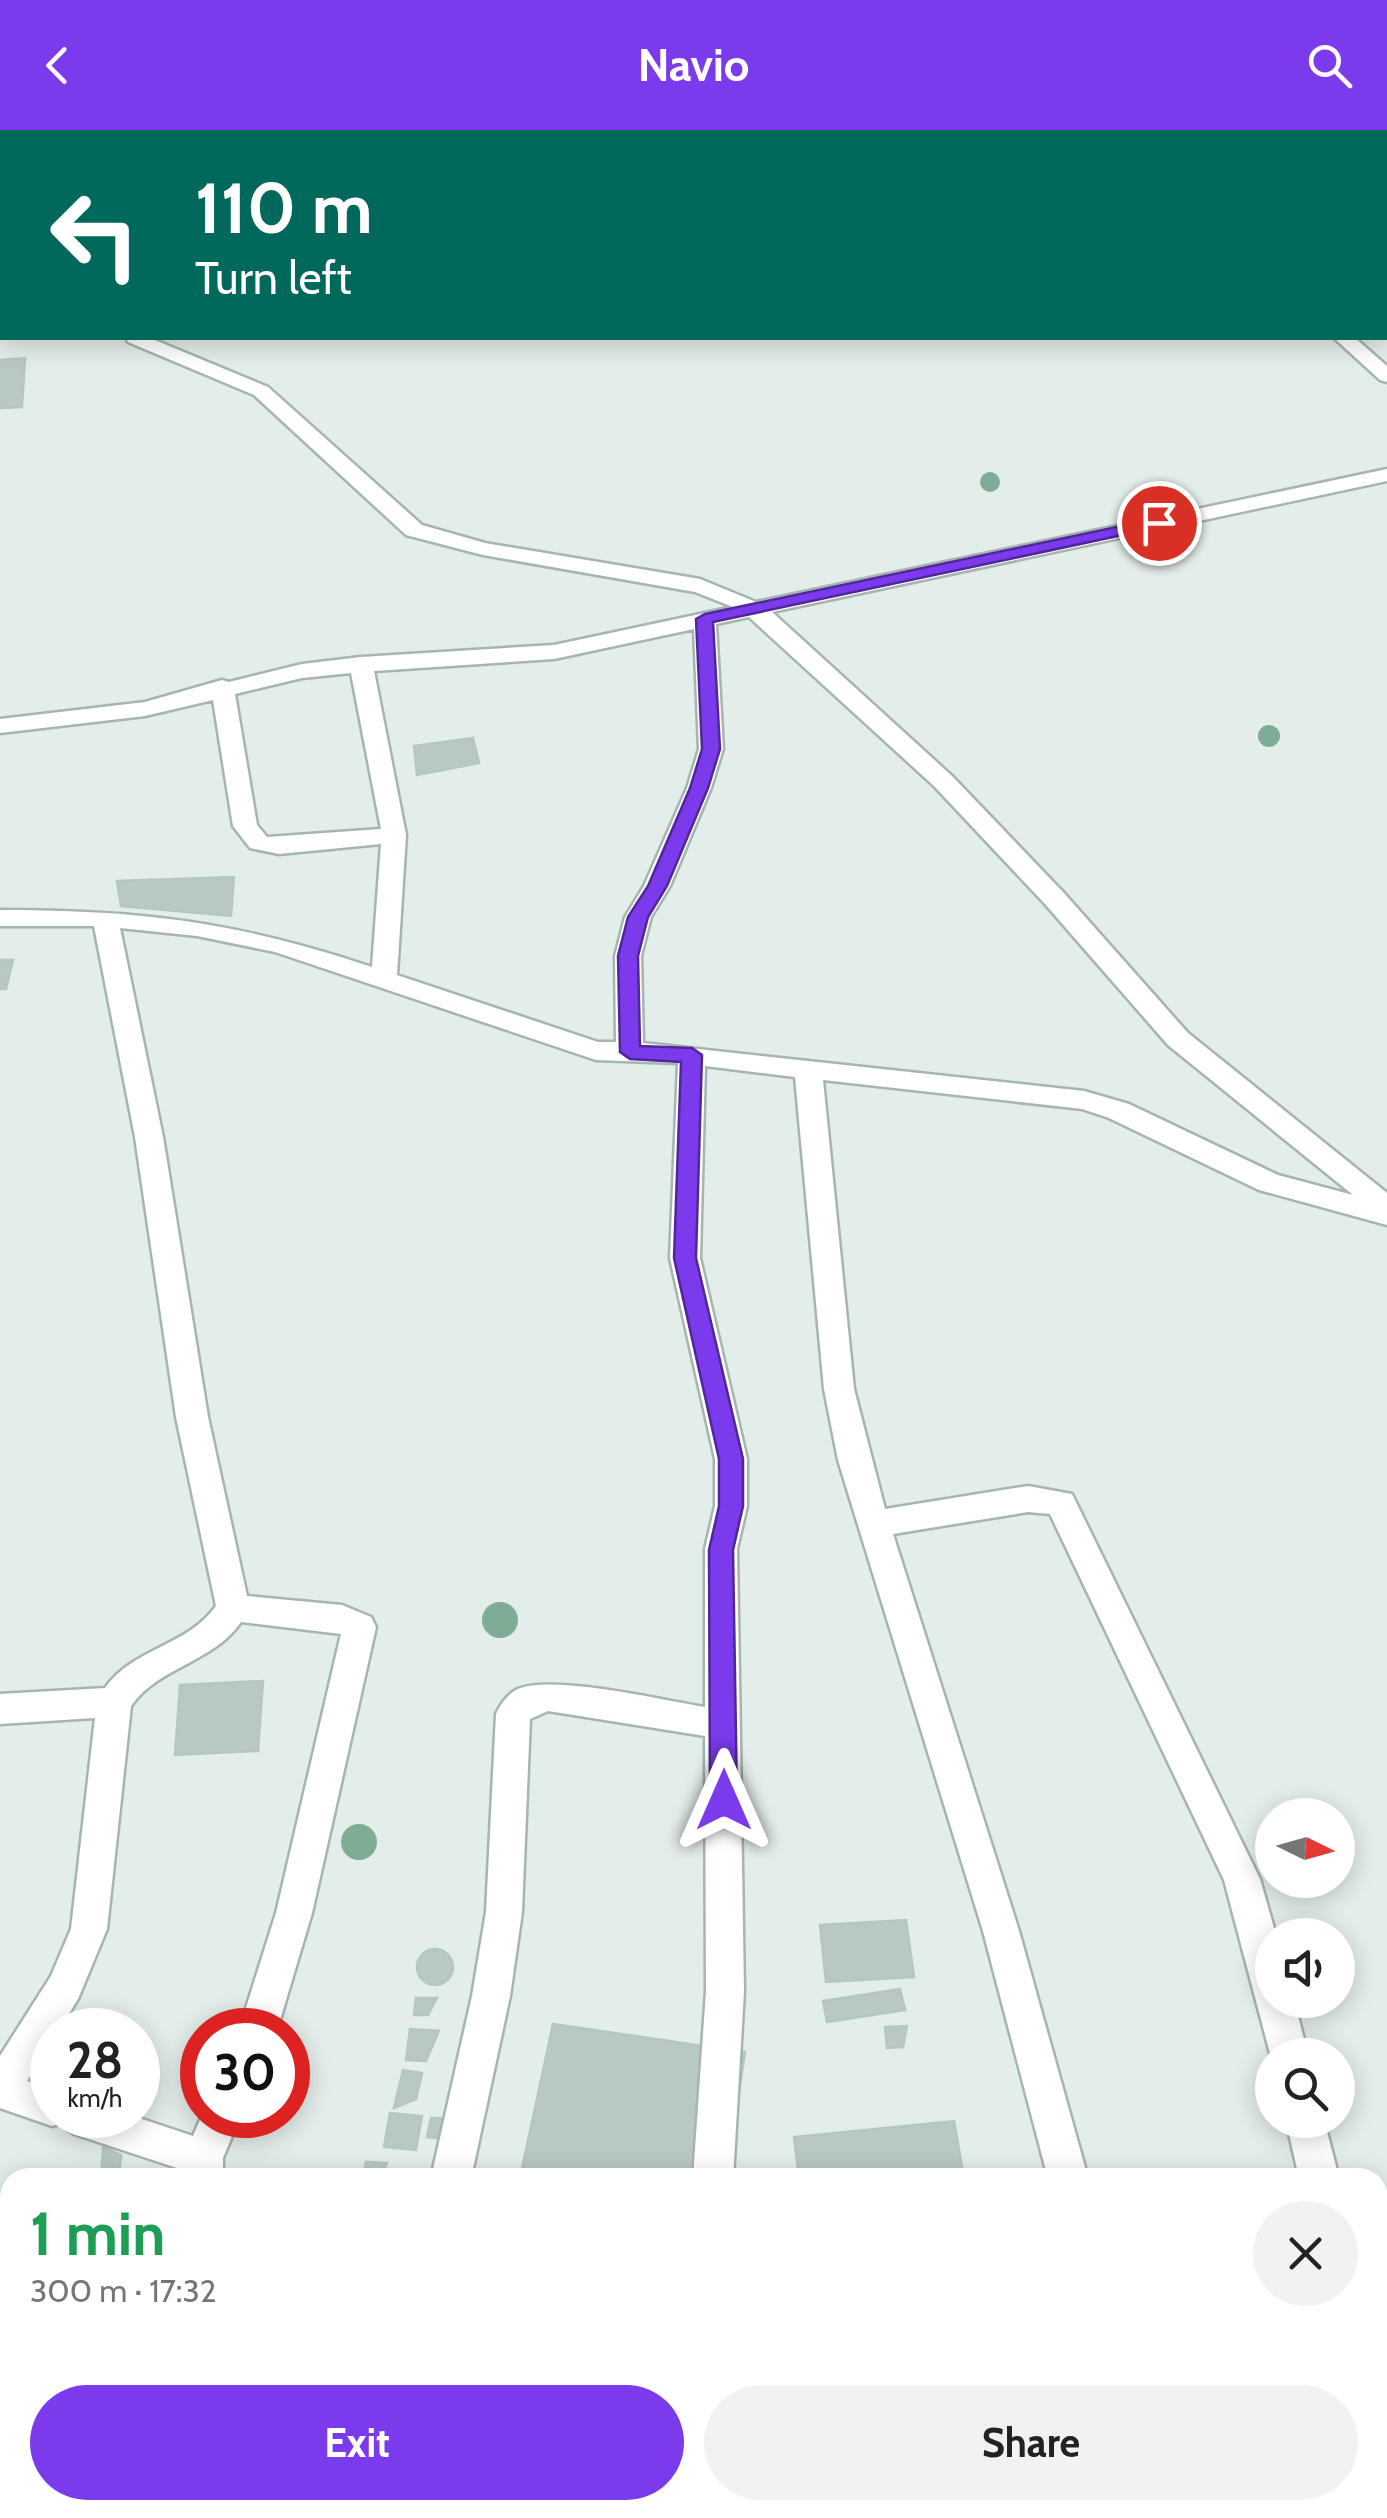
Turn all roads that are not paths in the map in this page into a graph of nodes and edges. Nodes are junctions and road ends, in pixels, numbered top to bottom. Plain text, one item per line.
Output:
1 (140, 340) edge
2 (1346, 340) edge
3 (1387, 376) edge
4 (1387, 475) edge
5 (750, 609) junction
6 (705, 619) junction
7 (361, 664) junction
8 (222, 688) junction
9 (0, 726) edge
10 (394, 835) junction
11 (0, 918) edge
12 (105, 918) junction
13 (384, 981) junction
14 (630, 1052) junction
15 (692, 1055) junction
16 (808, 1068) junction
17 (1387, 1212) edge
18 (876, 1524) junction
19 (234, 1608) junction
20 (114, 1702) junction
21 (0, 1709) edge
22 (723, 1724) junction
23 (1255, 1927) edge
24 (265, 2008) edge
25 (0, 2090) edge
26 (30, 2100) edge
27 (130, 2138) edge
28 (214, 2138) edge
29 (1309, 2138) edge
30 (203, 2168) edge
31 (452, 2168) edge
32 (715, 2168) edge
33 (1065, 2168) edge
34 (1317, 2168) edge

1 - 5 street
2 - 3 street
4 - 5 street
5 - 6 street
5 - 17 street
6 - 7 street
6 - 14 street
7 - 8 street
7 - 10 street
8 - 9 street
8 - 10 street
10 - 13 street
11 - 12 street
12 - 13 street
12 - 19 street
13 - 14 street
14 - 15 street
15 - 16 street
15 - 22 street
16 - 17 street
16 - 18 street
18 - 23 street
18 - 33 street
19 - 20 street
19 - 24 street
20 - 21 street
20 - 25 street
22 - 31 street
22 - 32 street
25 - 26 street
27 - 30 street
28 - 30 street
29 - 34 street

